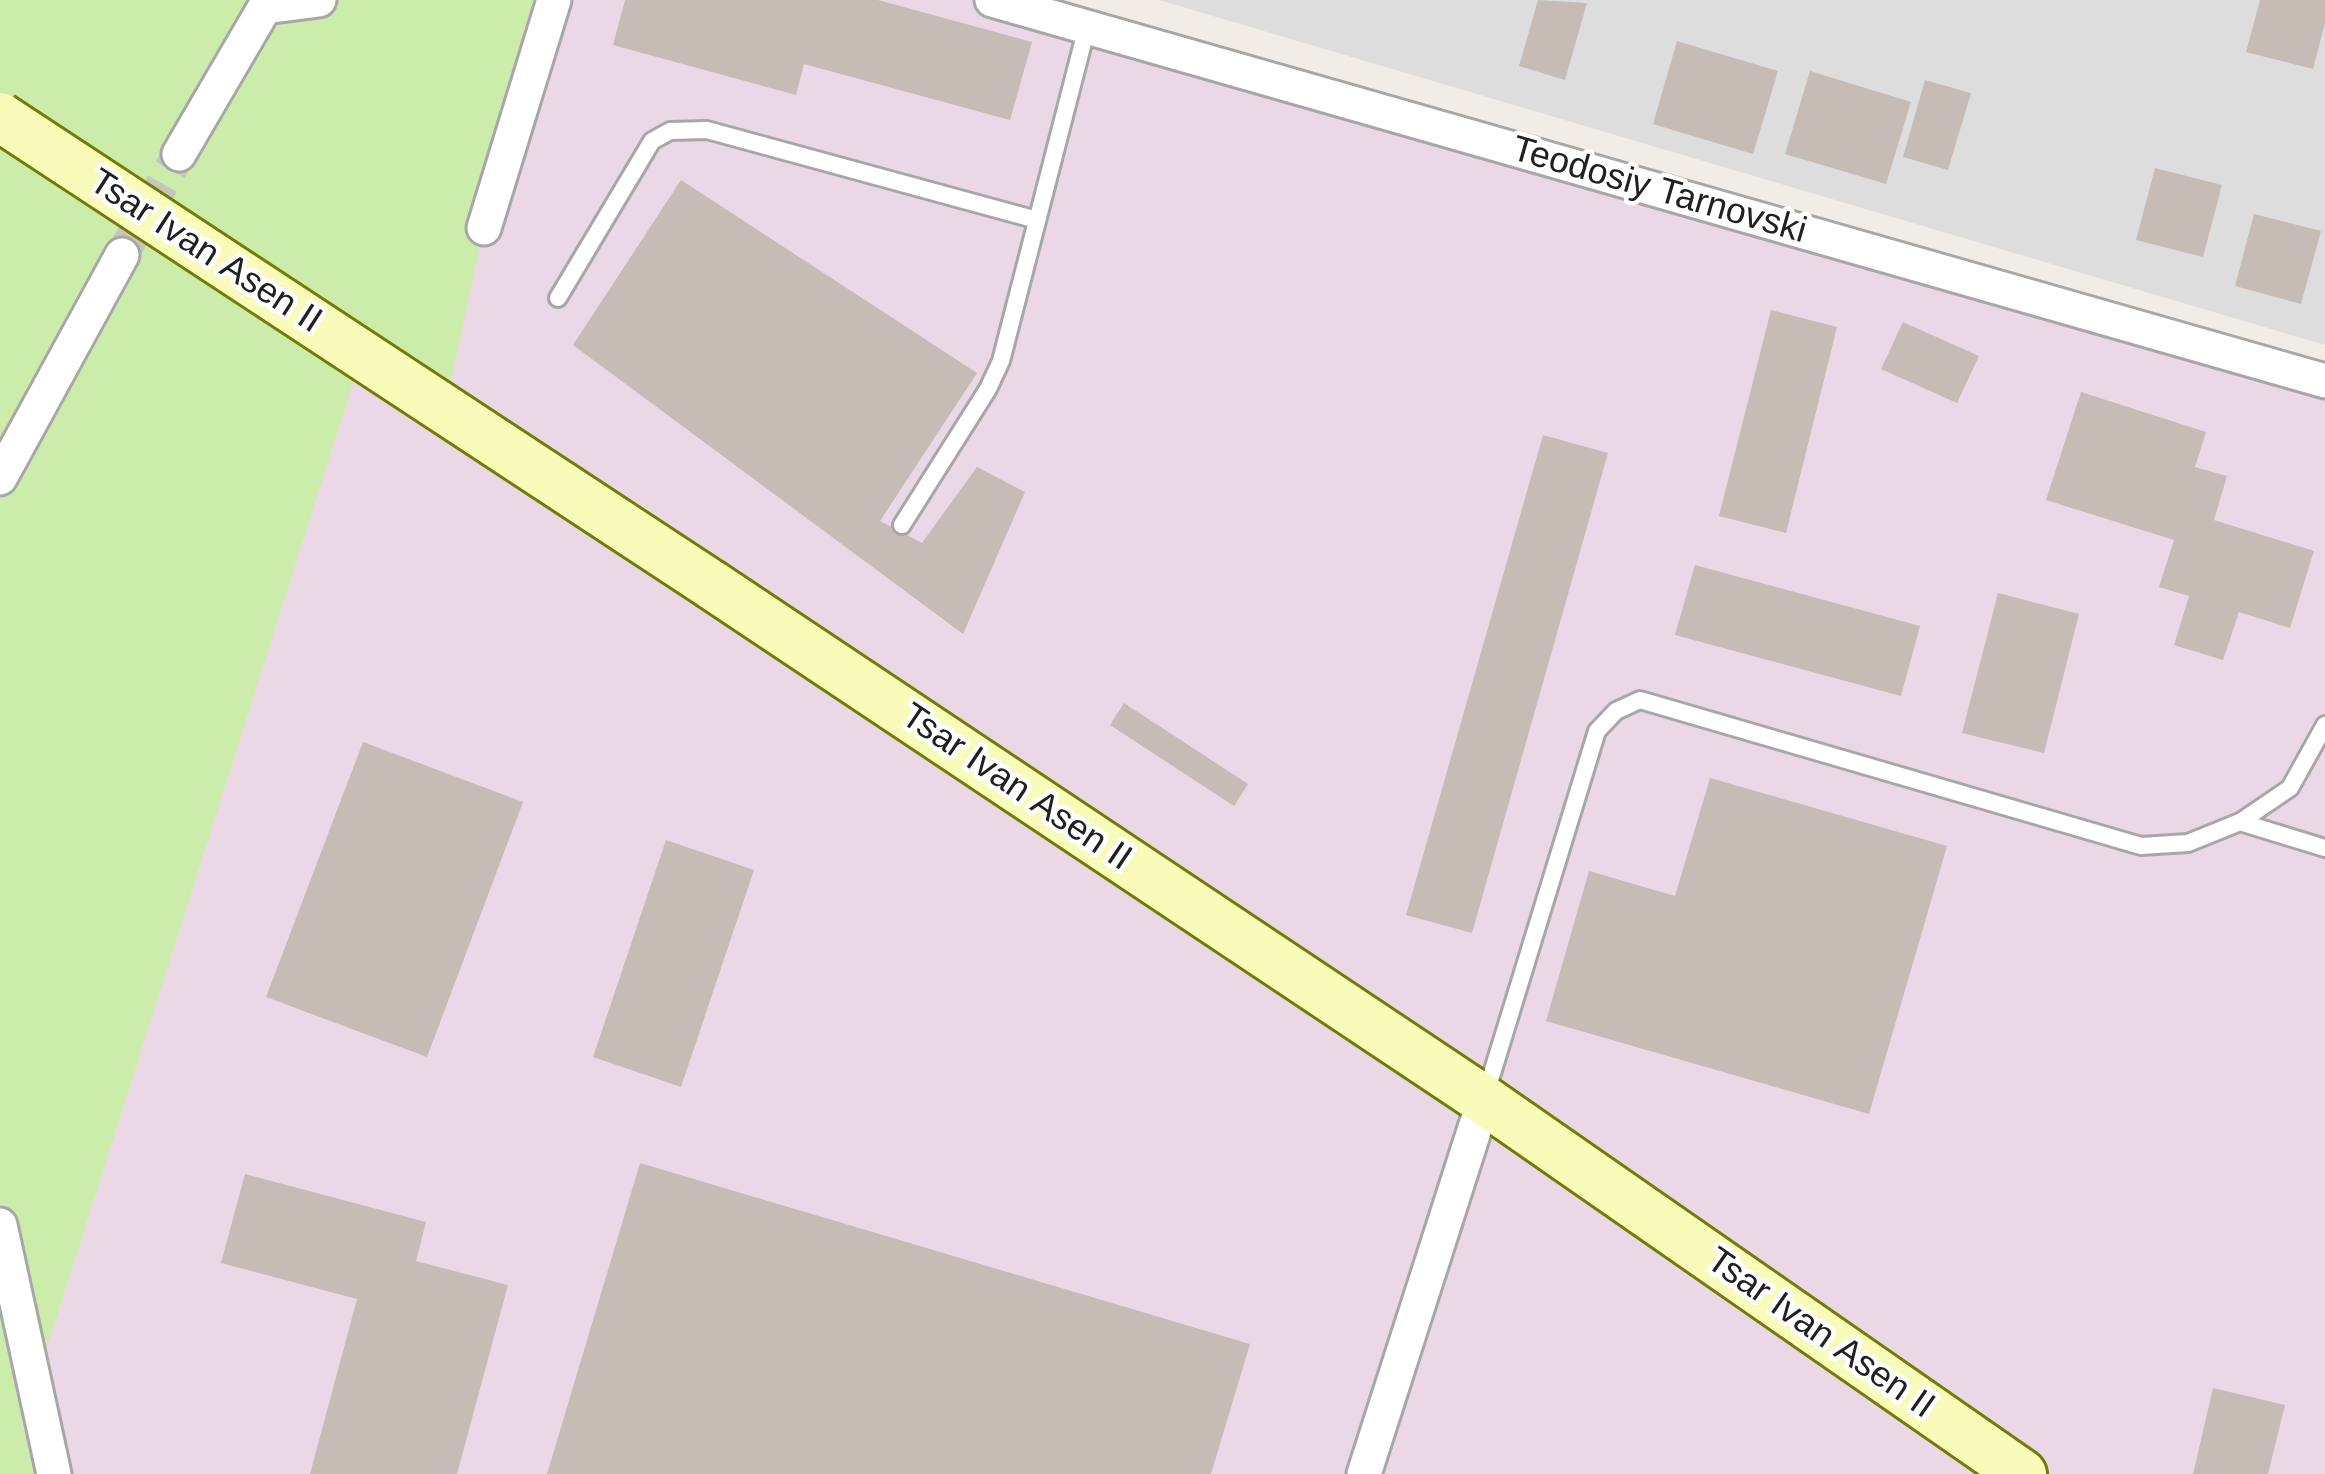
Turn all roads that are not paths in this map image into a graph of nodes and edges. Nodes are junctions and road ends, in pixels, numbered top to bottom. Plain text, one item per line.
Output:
1 (319, 0) edge
2 (554, 0) edge
3 (992, 0) edge
4 (267, 3) edge
5 (1087, 27) junction
6 (0, 117) edge
7 (179, 154) tunnel mouth
8 (1037, 220) junction
9 (484, 228) dead end
10 (122, 255) tunnel mouth
11 (558, 298) dead end
12 (2325, 381) edge
13 (0, 478) edge
14 (902, 525) dead end
15 (2325, 725) edge
16 (2240, 822) junction
17 (2325, 848) edge
18 (1484, 1100) junction
19 (0, 1225) edge
20 (55, 1474) edge
21 (1364, 1474) edge
22 (2022, 1474) edge

1 - 4 street
2 - 9 street
3 - 5 street, Teodosiy Tarnovski
4 - 7 street
5 - 8 lane
5 - 12 street, Teodosiy Tarnovski
6 - 18 main road, Tsar Ivan Asen II, bridge
8 - 11 lane
8 - 14 lane
10 - 13 street
15 - 16 lane
16 - 17 lane
16 - 18 lane
18 - 21 street
18 - 22 main road, Tsar Ivan Asen II
19 - 20 street

